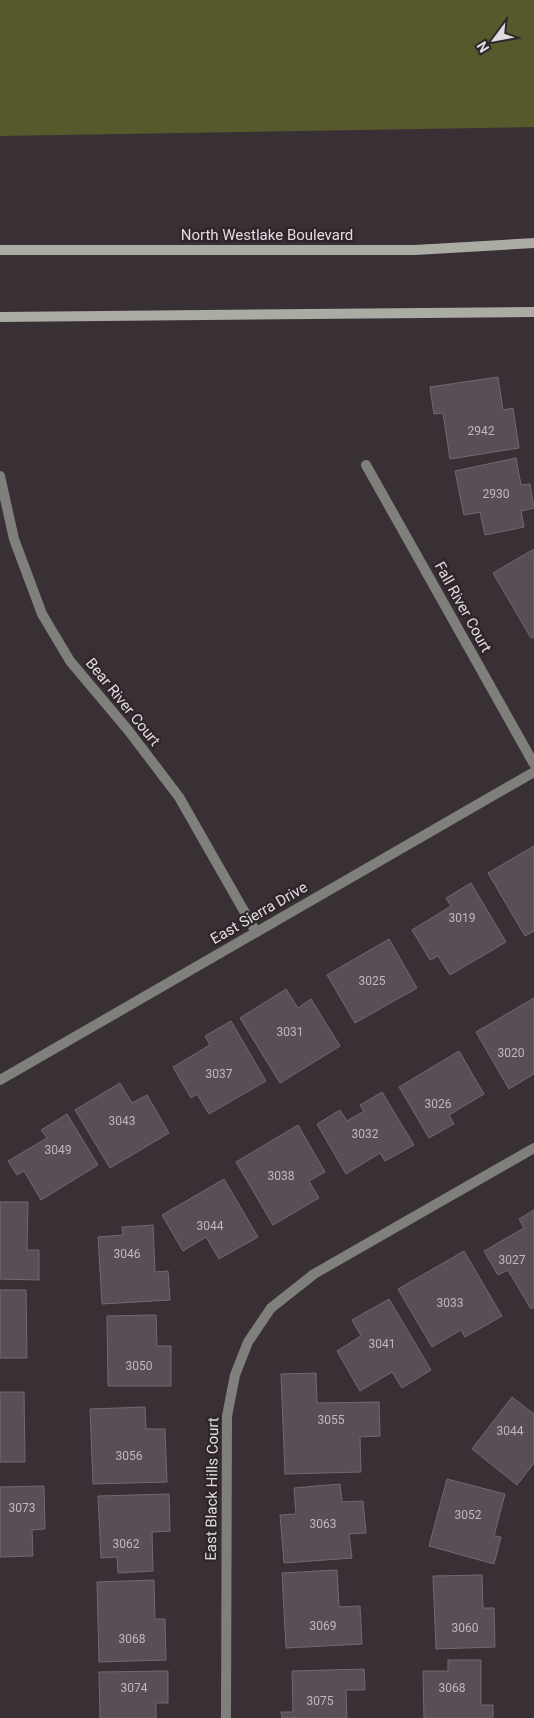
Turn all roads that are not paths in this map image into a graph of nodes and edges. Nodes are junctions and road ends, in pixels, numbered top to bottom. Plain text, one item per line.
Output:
1 (534, 243) edge
2 (0, 250) edge
3 (534, 312) edge
4 (0, 317) edge
5 (366, 465) dead end
6 (0, 476) edge
7 (534, 764) edge
8 (534, 772) edge
9 (256, 932) junction
10 (0, 1080) edge
11 (534, 1148) edge
12 (226, 1718) edge

1 - 2 main road, North Westlake Boulevard
3 - 4 main road
5 - 7 street, Fall River Court
6 - 9 street, Bear River Court
8 - 9 street, East Sierra Drive
9 - 10 street, East Sierra Drive
11 - 12 street, East Black Hills Court

